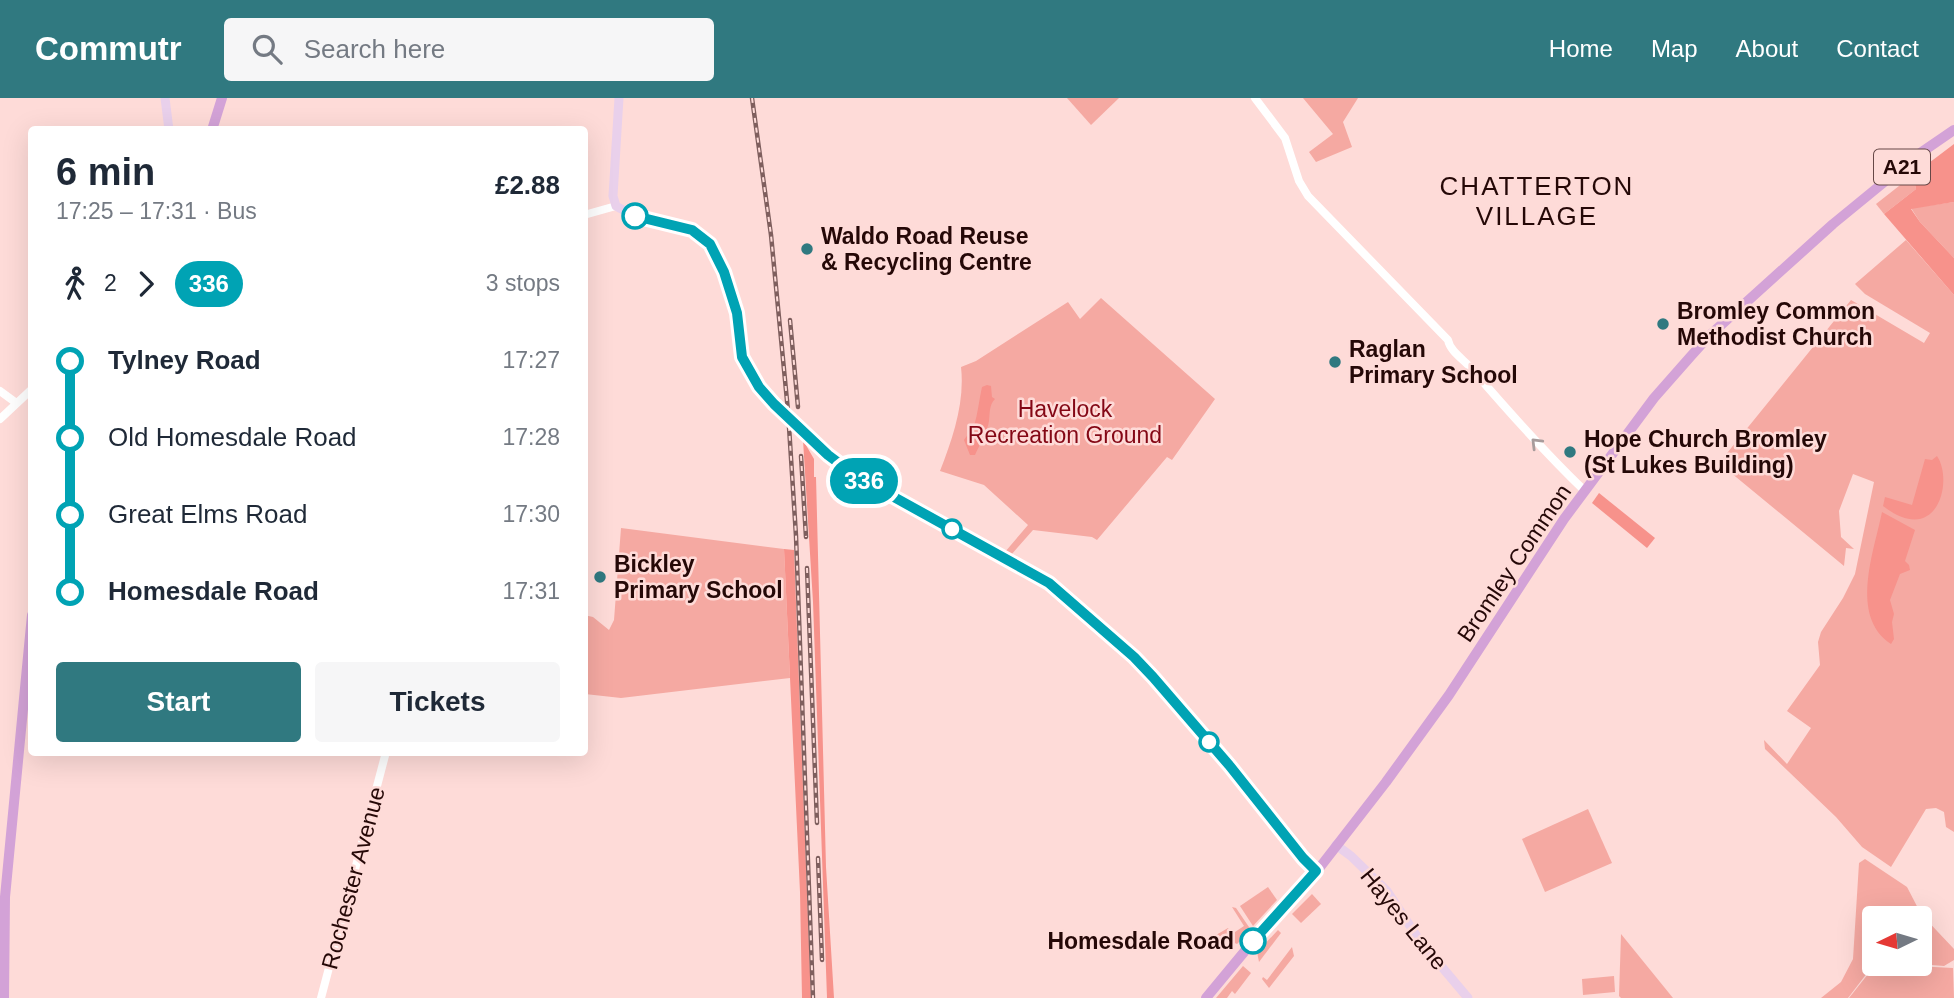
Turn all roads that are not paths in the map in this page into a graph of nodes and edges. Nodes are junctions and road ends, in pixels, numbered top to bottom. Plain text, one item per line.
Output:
1 (165, 98) edge
2 (222, 98) edge
3 (619, 98) edge
4 (1255, 98) edge
5 (168, 126) edge
6 (213, 126) edge
7 (1954, 130) edge
8 (616, 206) junction
9 (588, 214) edge
10 (0, 391) edge
11 (28, 394) edge
12 (15, 402) junction
13 (0, 419) edge
14 (1585, 491) junction
15 (28, 657) edge
16 (386, 756) edge
17 (1336, 845) junction
18 (1316, 871) junction
19 (2, 936) edge
20 (4, 998) edge
21 (321, 998) edge
22 (1206, 998) edge
23 (1468, 998) edge

1 - 5 main road
2 - 6 main road
3 - 8 main road
14 -> 4 street
7 - 14 main road, Bromley Common / A21
8 - 9 street
8 - 18 main road
10 - 12 street
11 - 12 street
12 - 13 street
14 - 17 main road, Bromley Common / A21
15 - 19 main road
16 - 21 street, Rochester Avenue
17 - 18 main road, Bromley Common / A21
17 - 23 main road, Hayes Lane
18 - 22 main road, A21
19 - 20 main road

